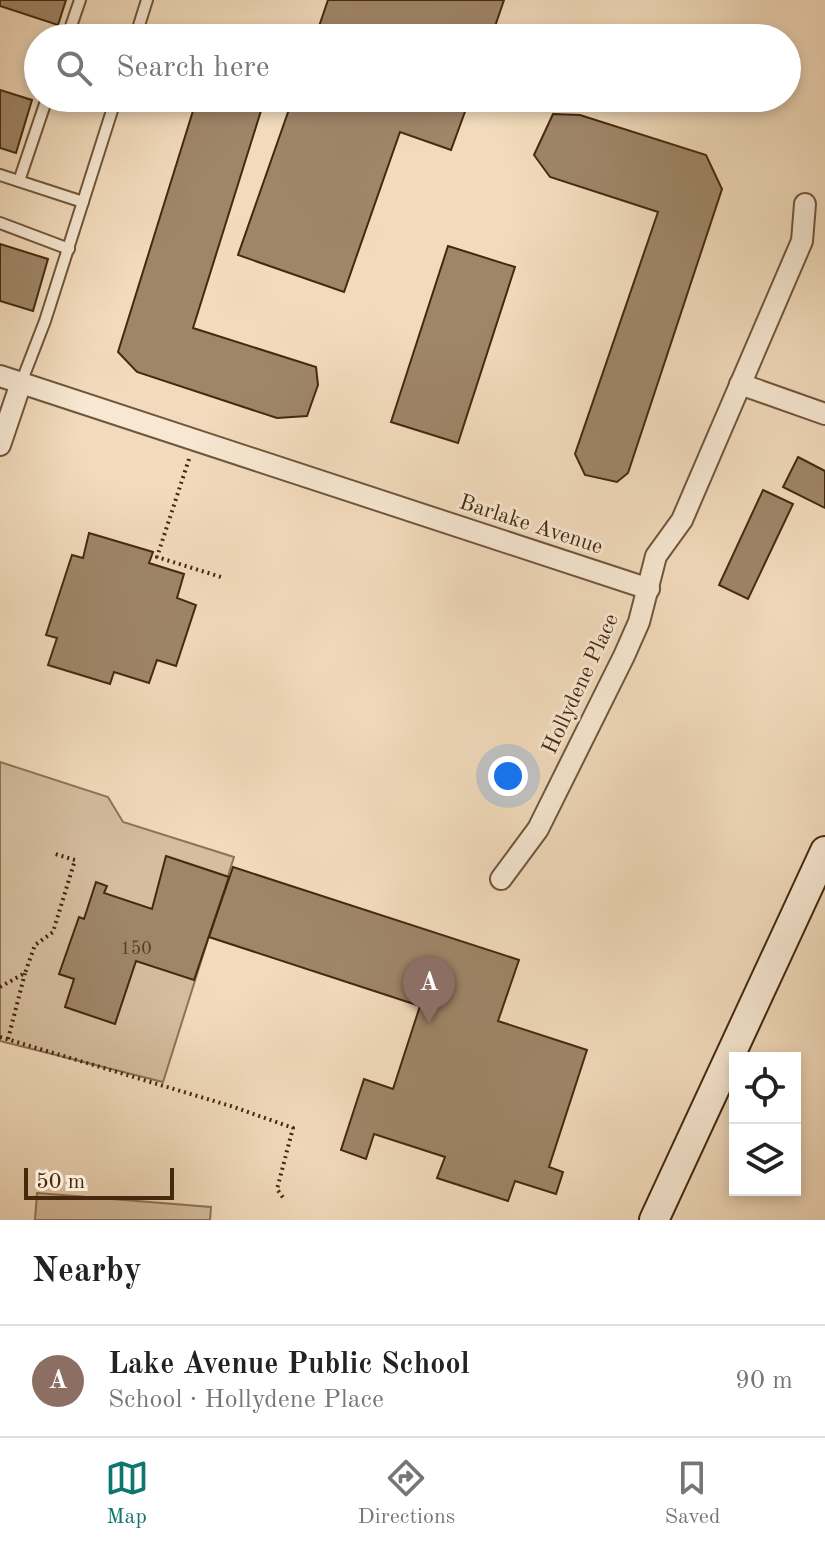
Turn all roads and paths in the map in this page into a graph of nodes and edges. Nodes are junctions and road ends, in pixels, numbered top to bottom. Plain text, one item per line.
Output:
1 (80, 0) edge
2 (147, 0) edge
3 (72, 24) edge
4 (139, 24) edge
5 (42, 112) edge
6 (112, 112) edge
7 (0, 175) edge
8 (19, 181) junction
9 (83, 202) junction
10 (805, 204) dead end
11 (0, 223) edge
12 (69, 249) junction
13 (0, 376) edge
14 (21, 383) junction
15 (740, 384) junction
16 (825, 414) edge
17 (195, 440) junction
18 (0, 445) edge
19 (221, 577) dead end
20 (649, 589) junction
21 (825, 851) edge
22 (52, 853) dead end
23 (501, 879) dead end
24 (25, 973) junction
25 (0, 987) edge
26 (0, 1037) edge
27 (8, 1039) junction
28 (284, 1199) dead end
29 (654, 1220) edge

1 - 3 lane
2 - 4 lane
5 - 8 lane
6 - 9 lane
7 - 8 lane
8 - 9 lane
9 - 12 lane
10 - 15 street
11 - 12 lane
12 - 14 lane
13 - 14 street, Barlake Avenue
14 - 17 street, Barlake Avenue
14 - 18 street
15 - 16 street
15 - 20 street
17 - 19 path
17 - 20 street, Barlake Avenue
20 - 23 street, Hollydene Place
21 - 29 street
22 - 24 path
24 - 25 path
24 - 27 path
26 - 27 path
27 - 28 path

